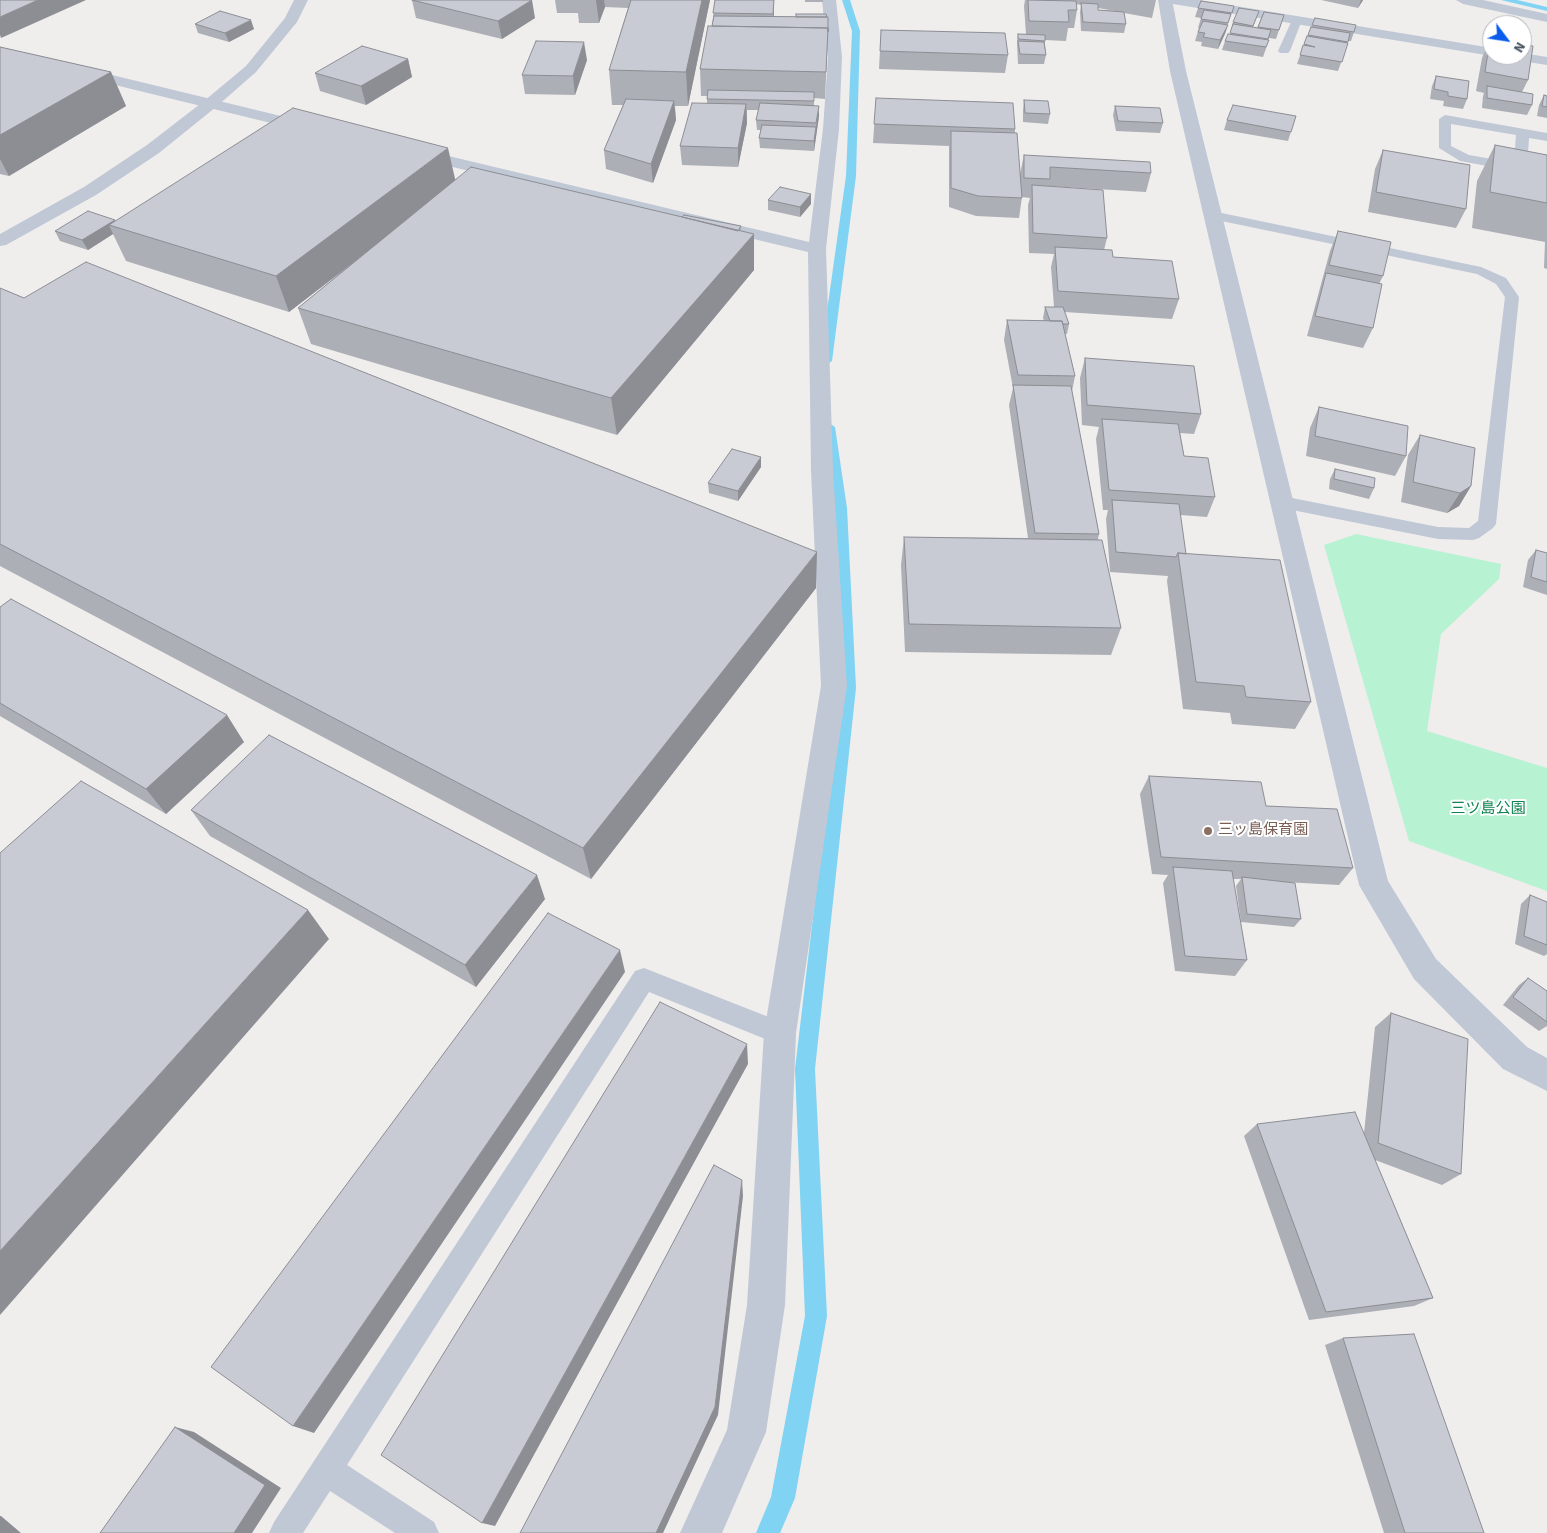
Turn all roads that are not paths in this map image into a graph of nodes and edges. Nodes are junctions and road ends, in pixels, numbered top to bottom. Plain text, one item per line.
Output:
1 (301, 0) edge
2 (829, 0) edge
3 (1164, 0) edge
4 (1173, 0) edge
5 (1464, 0) edge
6 (1547, 18) edge
7 (1297, 20) junction
8 (1482, 50) edge
9 (1284, 51) dead end
10 (1532, 59) edge
11 (1547, 61) edge
12 (67, 69) edge
13 (210, 104) junction
14 (326, 131) edge
15 (1523, 132) junction
16 (1547, 137) edge
17 (403, 150) edge
18 (1212, 215) junction
19 (0, 240) edge
20 (817, 249) junction
21 (1282, 502) junction
22 (780, 1033) junction
23 (1547, 1075) edge
24 (326, 1470) junction
25 (285, 1533) edge
26 (423, 1533) edge
27 (701, 1533) edge

1 - 13 street
2 - 20 street
3 - 18 street
4 - 7 street
5 - 6 street
7 - 8 street
7 - 9 lane
10 - 11 street
12 - 13 street
13 - 14 street
13 - 19 street
15 - 15 lane
15 - 16 lane
17 - 20 street
18 - 21 street
18 - 21 lane
20 - 22 street
21 - 23 street
22 - 24 lane
22 - 27 street
24 - 25 lane
24 - 26 lane

